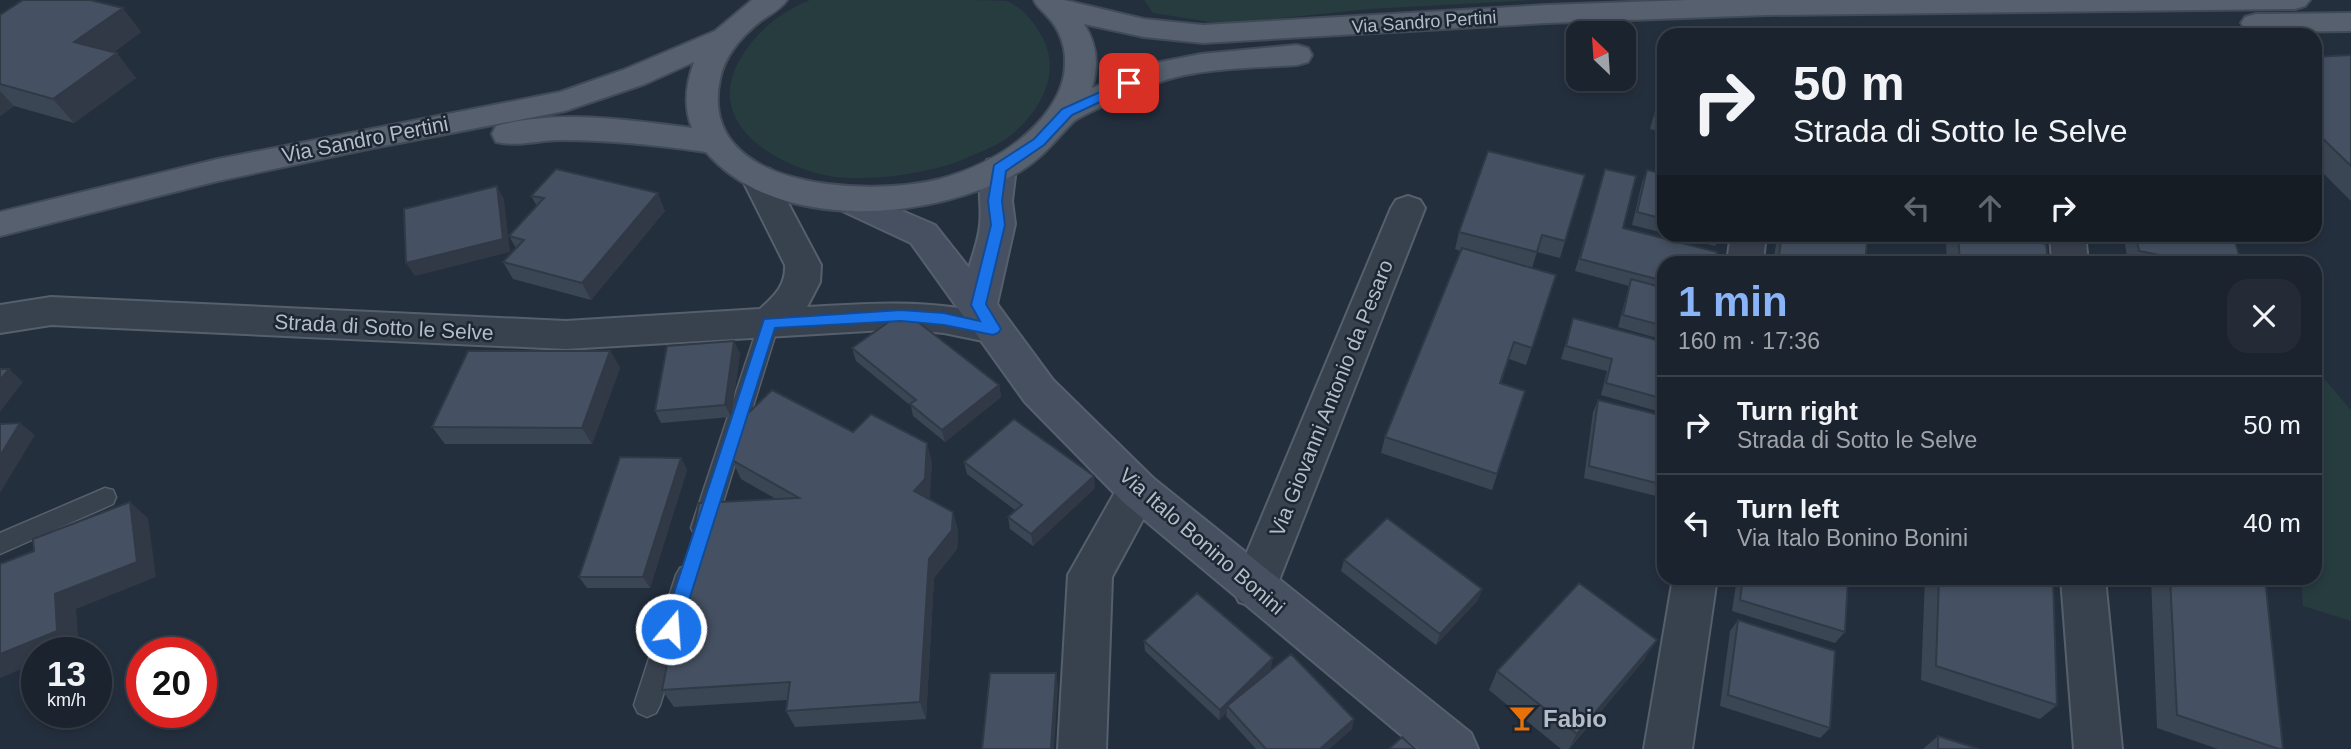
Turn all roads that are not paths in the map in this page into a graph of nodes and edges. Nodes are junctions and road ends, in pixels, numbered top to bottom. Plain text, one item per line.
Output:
1 (2294, 0) edge
2 (756, 5) edge
3 (1053, 5) edge
4 (2351, 22) edge
5 (1756, 28) edge
6 (1657, 33) edge
7 (1636, 34) edge
8 (724, 38) junction
9 (1566, 39) edge
10 (1067, 112) junction
11 (715, 142) junction
12 (999, 168) junction
13 (758, 177) junction
14 (846, 199) junction
15 (1408, 208) dead end
16 (0, 224) edge
17 (0, 244) edge
18 (986, 317) junction
19 (0, 319) edge
20 (769, 323) junction
21 (1138, 490) junction
22 (106, 497) dead end
23 (0, 544) edge
24 (1694, 585) edge
25 (2084, 585) edge
26 (1254, 588) junction
27 (647, 705) dead end
28 (1082, 749) edge
29 (1454, 749) edge
30 (1668, 749) edge
31 (2098, 749) edge

1 - 3 main road, Via Sandro Pertini
2 - 8 main road
3 - 10 main road
4 - 5 main road
6 - 7 main road
8 - 11 main road
8 - 16 main road, Via Sandro Pertini
9 - 10 main road, Via Sandro Pertini
10 - 12 main road
11 - 13 main road
11 - 17 main road, Via Sandro Pertini
12 - 14 main road
12 - 18 main road
13 - 14 main road
13 - 20 street
14 - 18 main road, Via Italo Bonino Bonini
15 - 26 street, Via Giovanni Antonio da Pesaro
18 - 20 street, Strada di Sotto le Selve
18 - 21 main road, Via Italo Bonino Bonini
19 - 20 street, Strada di Sotto le Selve
20 - 27 lane
21 - 26 main road, Via Italo Bonino Bonini
21 - 28 street
22 - 23 lane
24 - 30 street
25 - 31 street
26 - 29 main road, Via Italo Bonino Bonini

